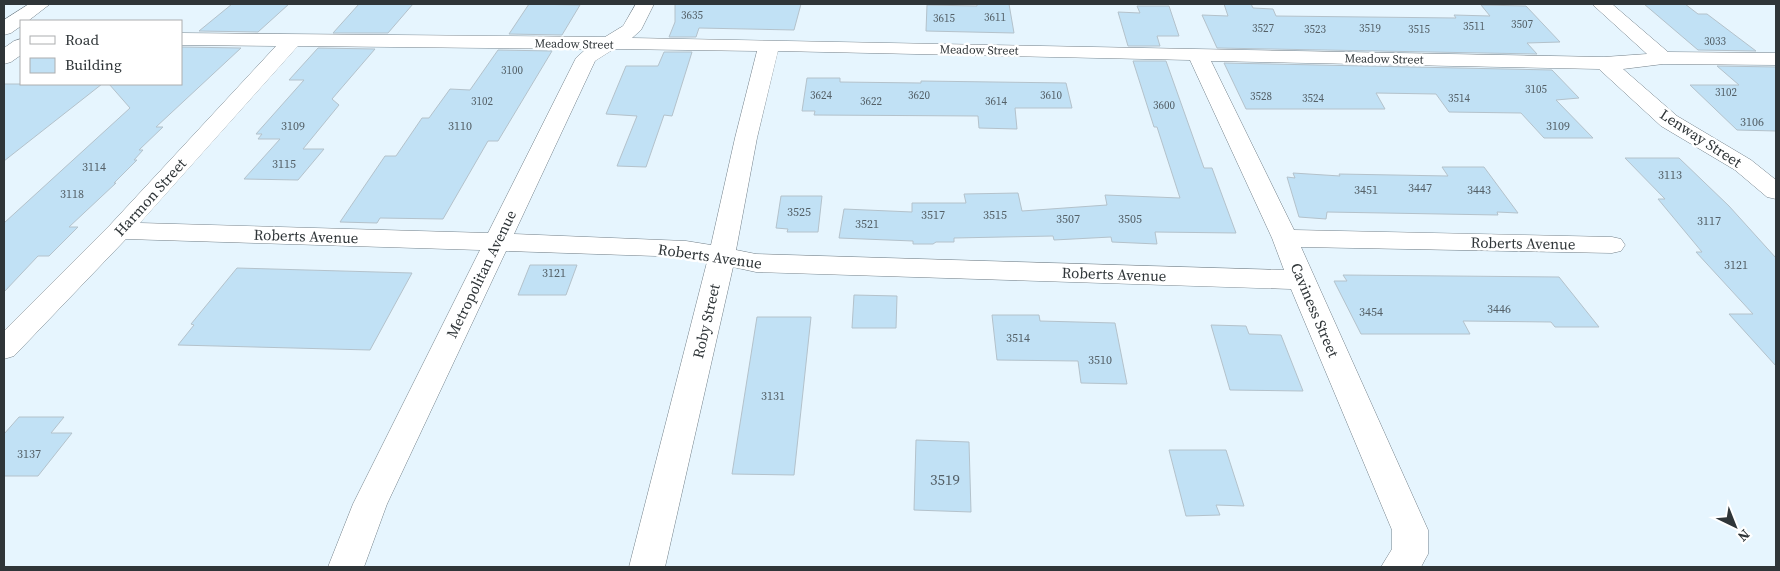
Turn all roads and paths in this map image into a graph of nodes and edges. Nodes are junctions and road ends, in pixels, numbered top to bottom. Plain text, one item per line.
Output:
1 (41, 4) edge
2 (645, 4) edge
3 (1601, 4) edge
4 (4, 29) edge
5 (4, 36) edge
6 (20, 36) edge
7 (182, 39) edge
8 (292, 41) junction
9 (610, 44) junction
10 (769, 45) junction
11 (20, 46) edge
12 (1198, 55) junction
13 (4, 58) edge
14 (1663, 58) junction
15 (1776, 60) edge
16 (1604, 63) junction
17 (1776, 192) edge
18 (119, 231) junction
19 (1285, 238) junction
20 (496, 242) junction
21 (1612, 245) dead end
22 (722, 256) junction
23 (1301, 280) junction
24 (4, 349) edge
25 (346, 567) edge
26 (647, 567) edge
27 (1399, 567) edge

1 - 4 street
2 - 9 street, Metropolitan Avenue
3 - 14 street
5 - 6 street
7 - 8 street, Meadow Street
8 - 9 street, Meadow Street
8 - 18 street, Harmon Street
9 - 10 street, Meadow Street
9 - 20 street, Metropolitan Avenue
10 - 12 street, Meadow Street
10 - 22 street, Roby Street
11 - 13 street
12 - 16 street, Meadow Street
12 - 19 street, Caviness Street
14 - 15 street, Meadow Street
14 - 16 street, Meadow Street
16 - 17 street, Lenway Street
18 - 20 street, Roberts Avenue
18 - 24 street, Harmon Street
19 - 21 street, Roberts Avenue
19 - 23 street, Caviness Street
20 - 22 street, Roberts Avenue
20 - 25 street, Metropolitan Avenue
22 - 23 street, Roberts Avenue
22 - 26 street, Roby Street
23 - 27 street, Caviness Street

